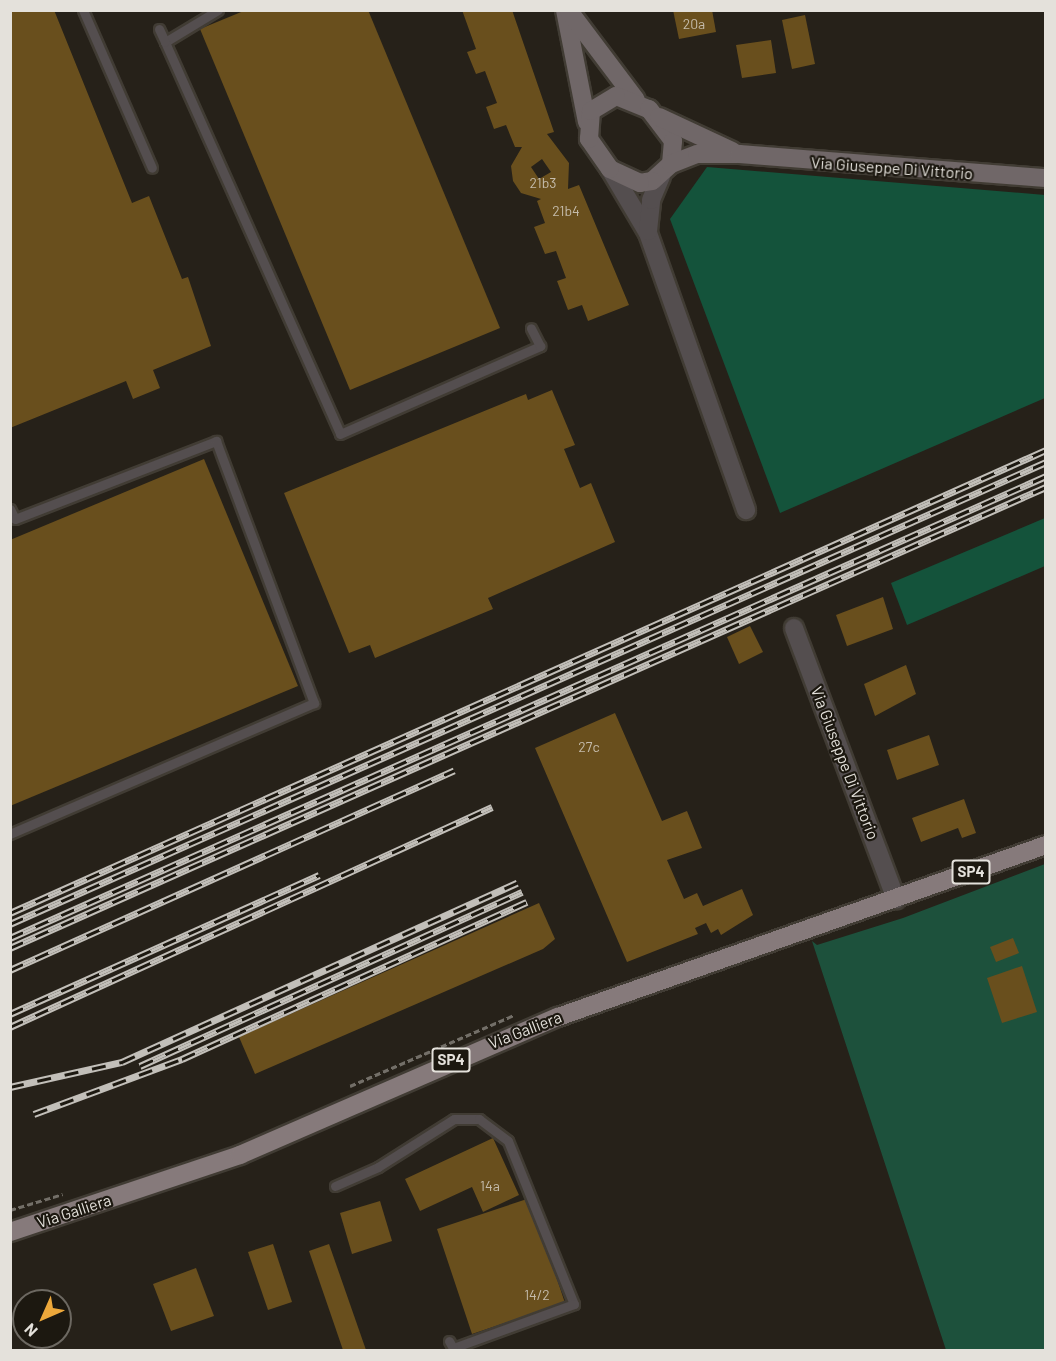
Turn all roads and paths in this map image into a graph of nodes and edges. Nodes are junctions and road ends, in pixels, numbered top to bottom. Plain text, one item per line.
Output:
1 (83, 10) edge
2 (218, 10) edge
3 (567, 10) edge
4 (159, 29) dead end
5 (165, 42) junction
6 (636, 100) junction
7 (658, 117) junction
8 (587, 122) junction
9 (739, 154) junction
10 (152, 168) dead end
11 (610, 169) junction
12 (666, 170) junction
13 (1046, 178) edge
14 (648, 232) junction
15 (531, 328) dead end
16 (10, 509) edge
17 (746, 510) dead end
18 (794, 628) dead end
19 (10, 834) edge
20 (1046, 845) edge
21 (896, 899) junction
22 (335, 1186) dead end
23 (10, 1232) edge
24 (449, 1341) dead end

1 - 10 lane
2 - 5 lane
3 - 6 street, Via Giuseppe Di Vittorio
3 - 8 street, Via Giuseppe Di Vittorio
4 - 5 lane
5 - 15 lane
6 - 7 street, Via Giuseppe Di Vittorio
6 - 8 street
7 - 9 street, Via Giuseppe Di Vittorio
7 - 12 street, Via Giuseppe Di Vittorio
8 - 11 street, Via Giuseppe Di Vittorio
9 - 12 street, Via Giuseppe Di Vittorio
9 - 13 street, Via Giuseppe Di Vittorio
11 - 12 street, Via Giuseppe Di Vittorio
11 - 14 street, Via Giuseppe Di Vittorio
12 - 14 street, Via Giuseppe Di Vittorio
14 - 17 street, Via Giuseppe Di Vittorio
16 - 19 lane
18 - 21 street, Via Giuseppe Di Vittorio
20 - 21 main road, Via Galliera / SP4
21 - 23 main road, Via Galliera / SP4
22 - 24 lane

